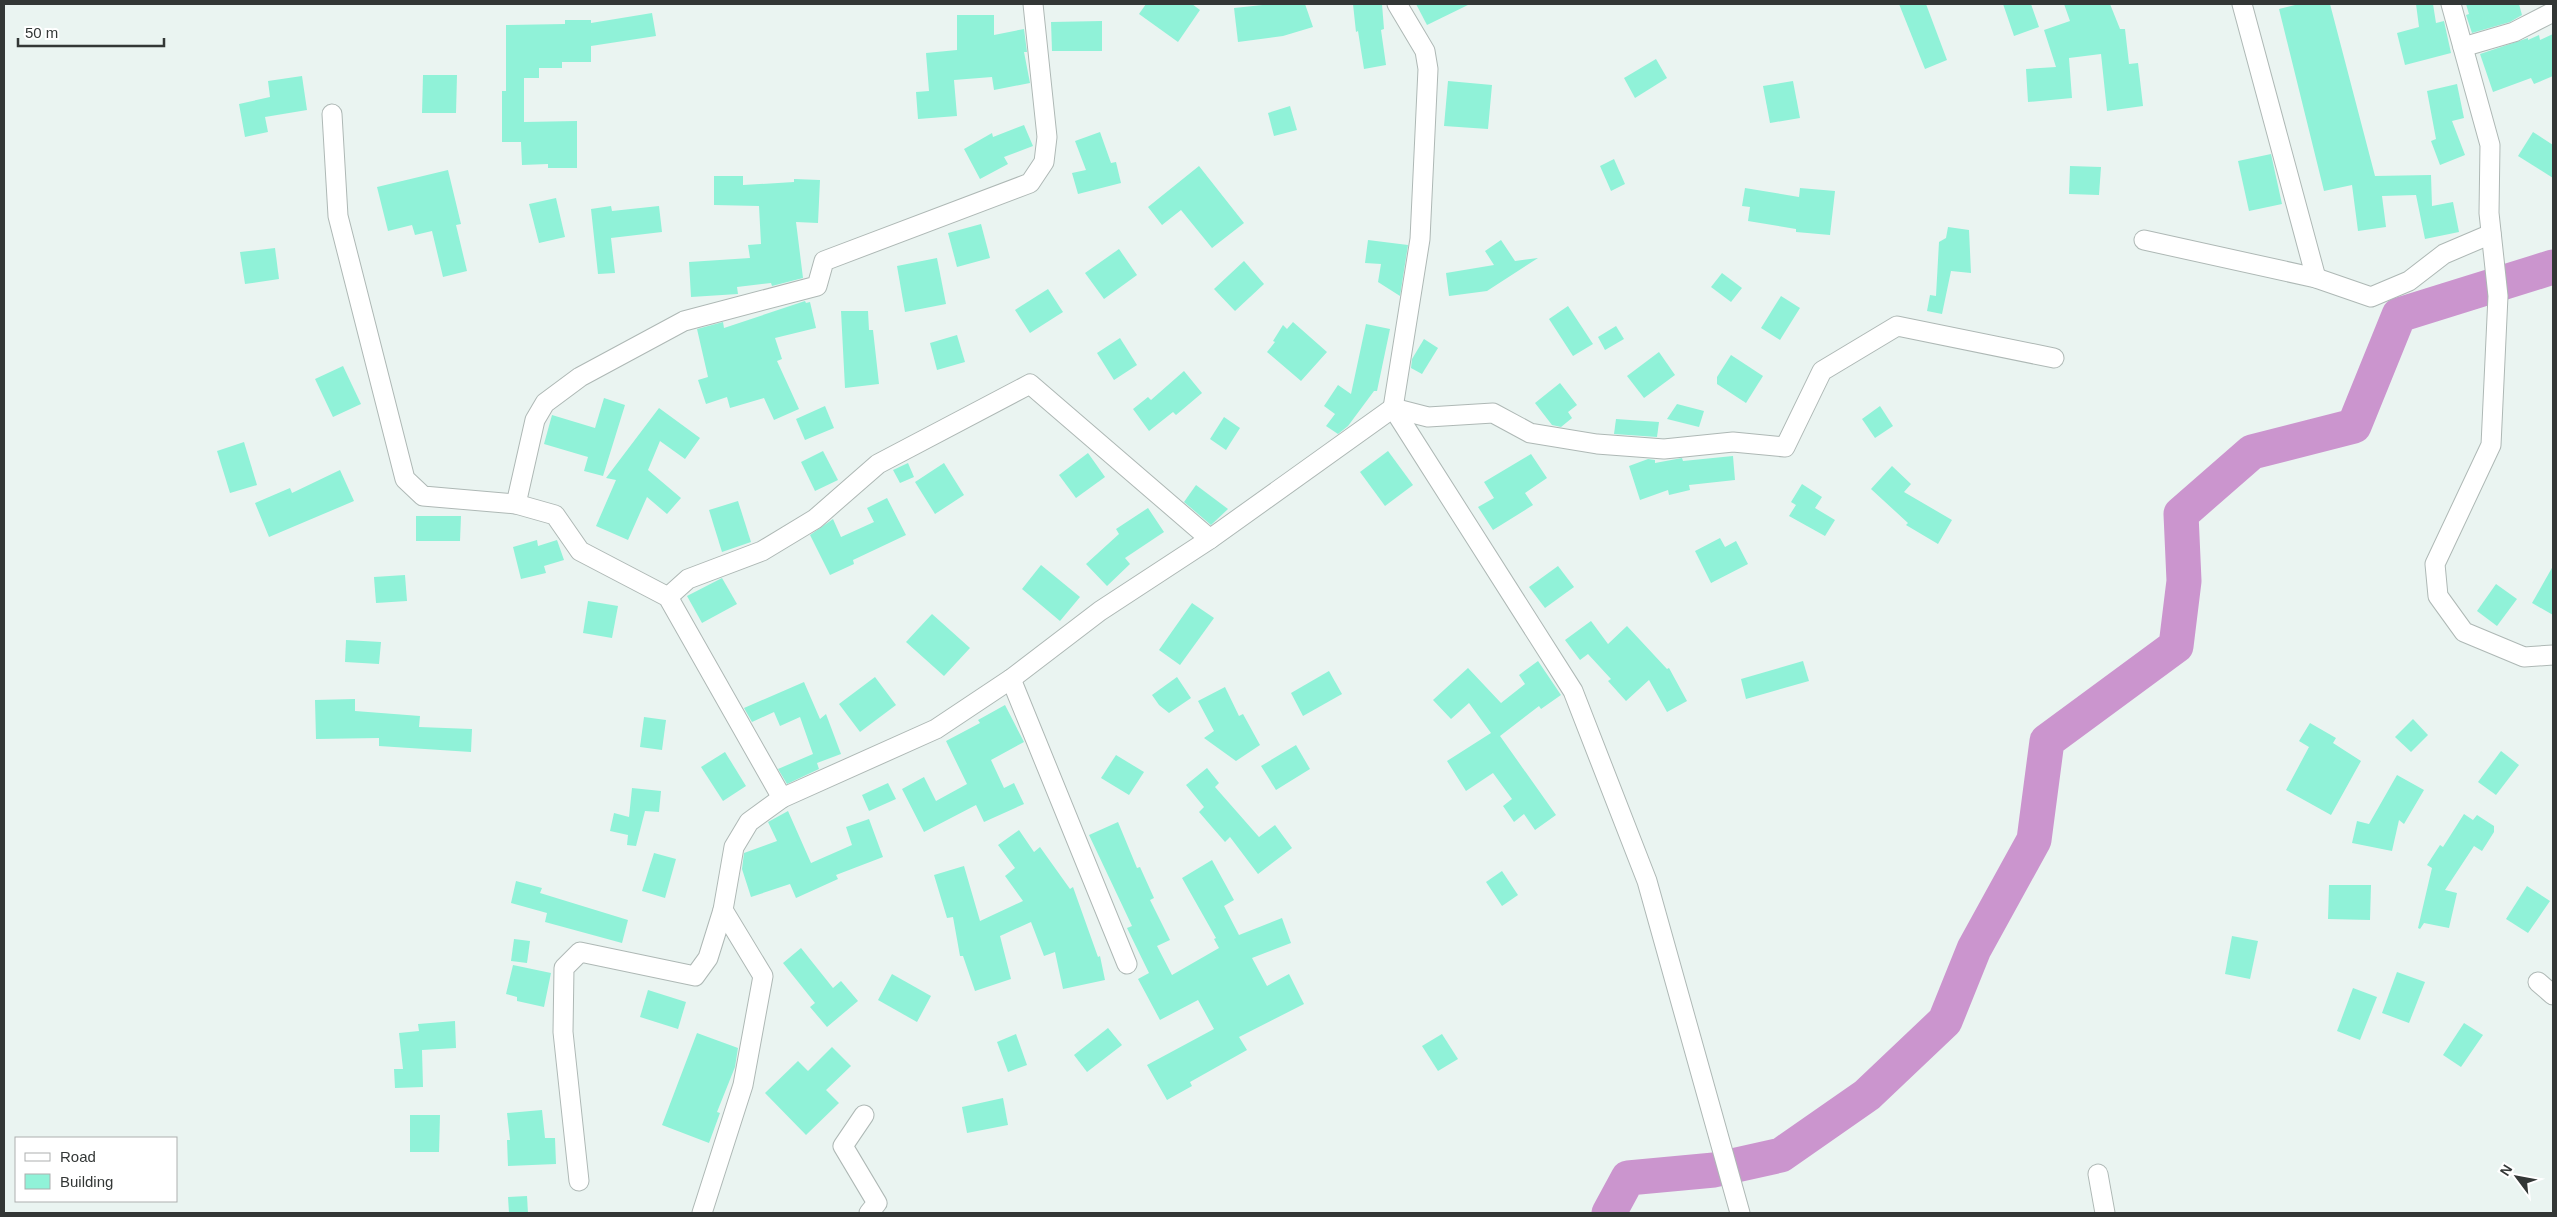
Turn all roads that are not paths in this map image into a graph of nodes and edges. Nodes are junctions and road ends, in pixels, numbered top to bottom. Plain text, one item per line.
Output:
1 (1033, 4) edge
2 (1397, 4) edge
3 (2242, 4) edge
4 (2451, 4) edge
5 (2553, 12) edge
6 (2463, 47) junction
7 (332, 114) dead end
8 (2491, 234) junction
9 (2144, 240) dead end
10 (2316, 278) junction
11 (2054, 358) dead end
12 (1393, 408) junction
13 (516, 504) junction
14 (1210, 538) junction
15 (668, 597) junction
16 (2553, 655) edge
17 (1011, 679) junction
18 (782, 798) junction
19 (723, 910) junction
20 (1127, 964) dead end
21 (2538, 982) dead end
22 (2553, 995) edge
23 (864, 1115) dead end
24 (2098, 1174) dead end
25 (579, 1181) dead end
26 (702, 1213) edge
27 (869, 1213) edge
28 (1740, 1213) edge
29 (2105, 1213) edge

1 - 13 street
2 - 12 street
3 - 10 street
4 - 6 street
5 - 6 street
6 - 8 street
7 - 13 street
8 - 10 street
8 - 16 street
9 - 10 street
11 - 12 street
12 - 14 street
12 - 28 street
13 - 15 street
14 - 15 street
14 - 17 street
15 - 18 street
17 - 18 street
17 - 20 street
18 - 19 street
19 - 25 street
19 - 26 street
21 - 22 street
23 - 27 street
24 - 29 street

